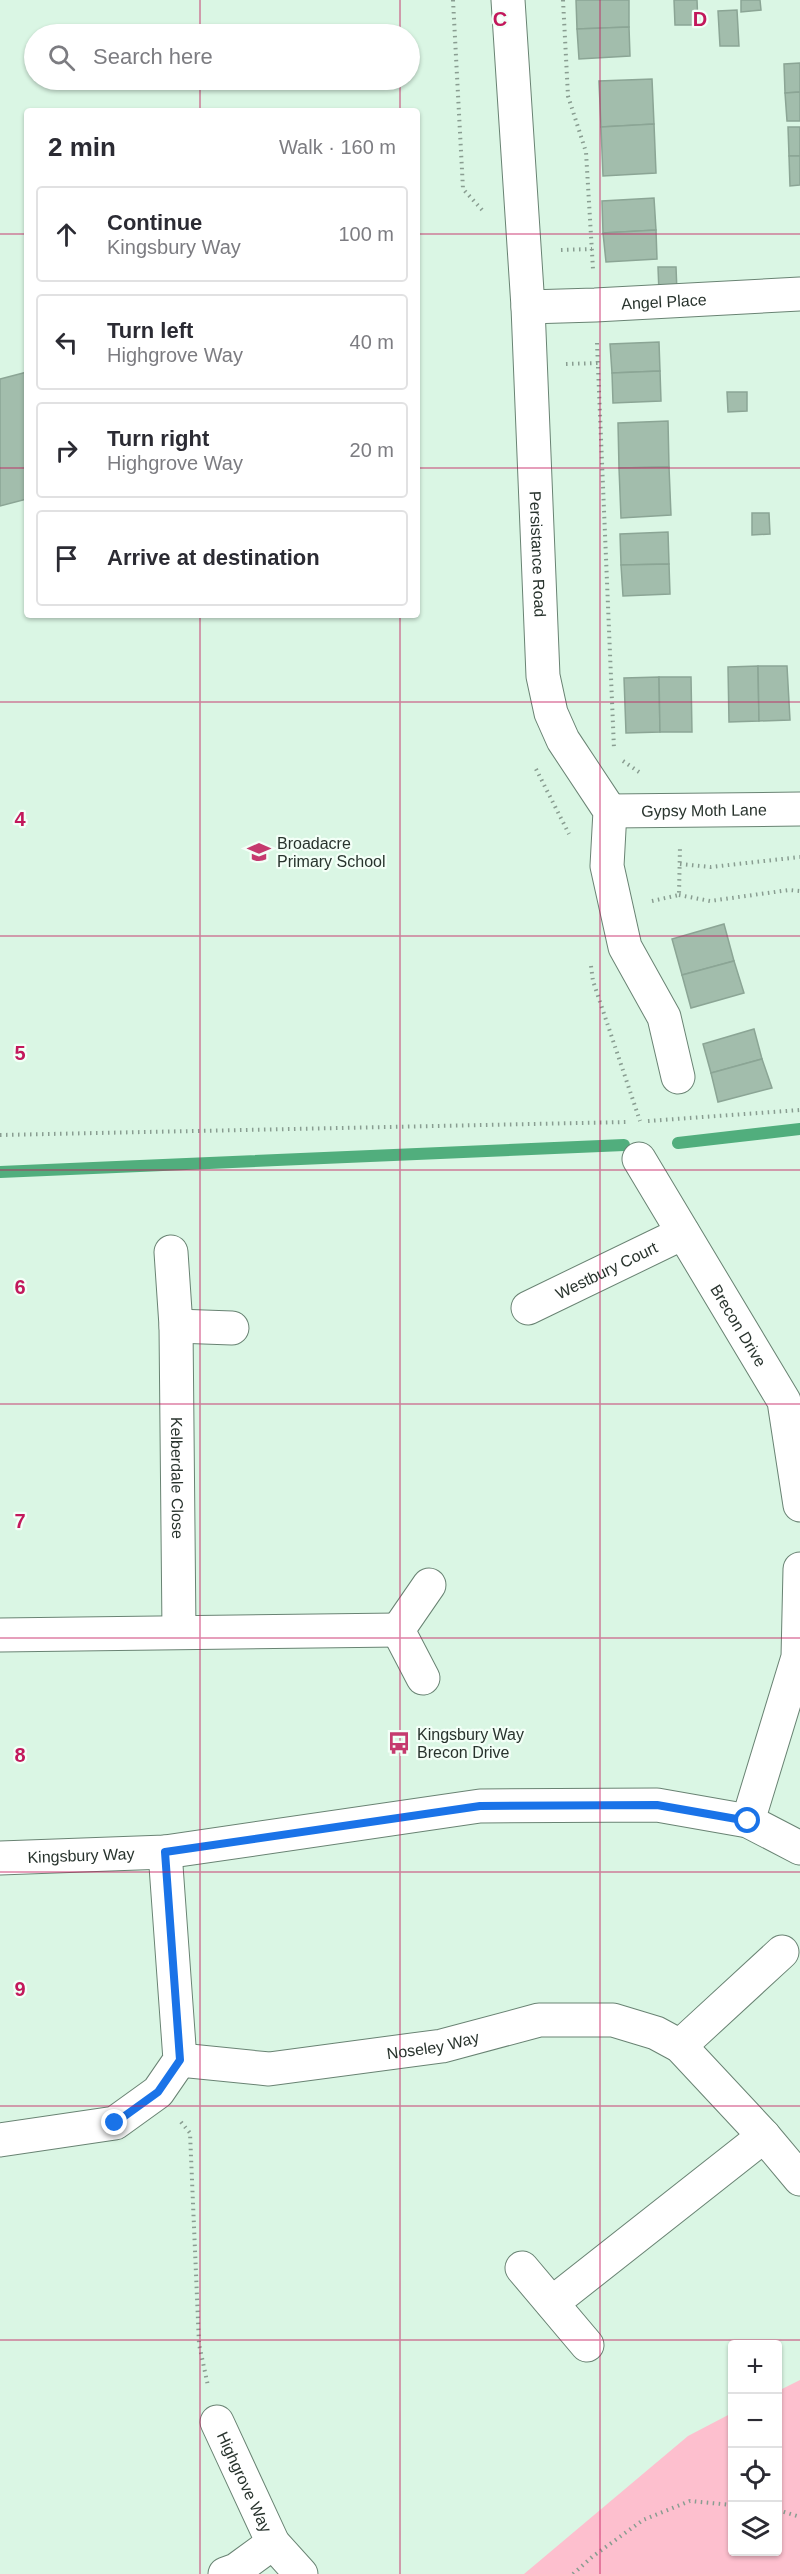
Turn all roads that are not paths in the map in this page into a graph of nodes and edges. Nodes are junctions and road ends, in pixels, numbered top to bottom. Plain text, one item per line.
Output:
1 (508, 0) edge
2 (800, 294) edge
3 (528, 307) junction
4 (800, 809) edge
5 (610, 811) junction
6 (678, 1077) dead end
7 (639, 1160) dead end
8 (683, 1233) junction
9 (171, 1252) dead end
10 (528, 1308) dead end
11 (176, 1326) junction
12 (232, 1328) dead end
13 (792, 1397) edge
14 (800, 1505) edge
15 (800, 1569) edge
16 (429, 1585) dead end
17 (398, 1630) junction
18 (179, 1632) junction
19 (0, 1635) edge
20 (423, 1678) dead end
21 (748, 1821) junction
22 (800, 1848) edge
23 (165, 1852) junction
24 (0, 1858) edge
25 (782, 1952) dead end
26 (680, 2046) junction
27 (180, 2060) junction
28 (764, 2136) junction
29 (0, 2140) edge
30 (800, 2180) edge
31 (522, 2268) dead end
32 (552, 2303) junction
33 (587, 2346) dead end
34 (217, 2422) road end
35 (273, 2543) junction
36 (225, 2574) edge
37 (301, 2574) edge

1 - 3 street, Persistance Road
2 - 3 street, Angel Place
3 - 5 street, Persistance Road
4 - 5 street, Gypsy Moth Lane
5 - 6 street
7 - 8 street, Brecon Drive
8 - 10 street, Westbury Court
8 - 13 street, Brecon Drive
9 - 11 street, Kelberdale Close
11 - 12 street
11 - 18 street, Kelberdale Close
13 - 14 street, Brecon Drive
15 - 21 street
16 - 17 street
17 - 18 street
17 - 20 street
18 - 19 street
21 - 22 street, Kingsbury Way
21 - 23 street, Kingsbury Way
23 - 24 street, Kingsbury Way
23 - 27 street
25 - 26 street
26 - 27 street, Noseley Way
26 - 28 street, Noseley Way
27 - 29 street
28 - 30 street, Noseley Way
28 - 32 street
31 - 32 street
32 - 33 street
34 - 35 street, Highgrove Way
35 - 36 street, Highgrove Way
35 - 37 street, Highgrove Way

